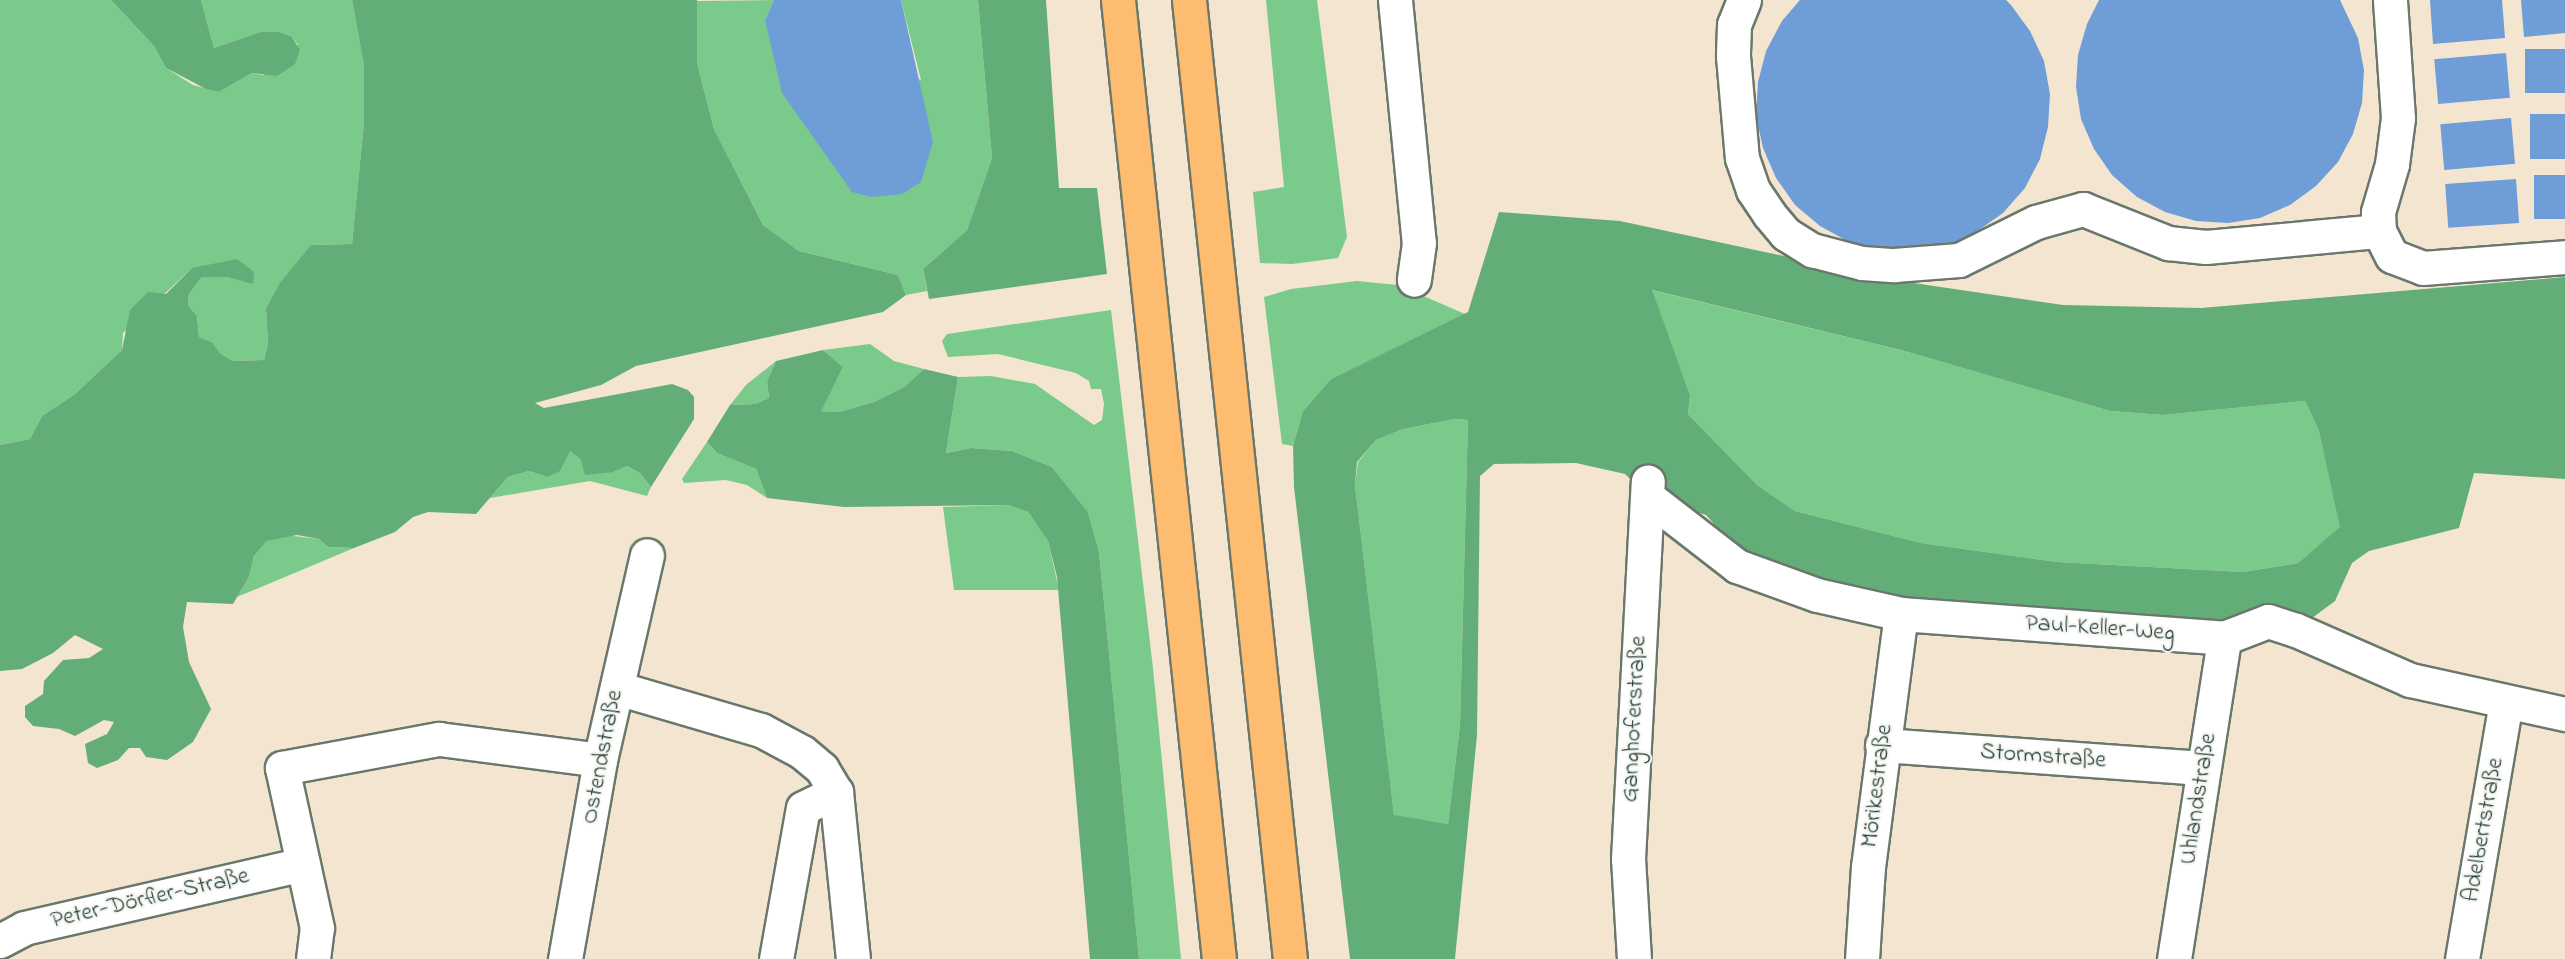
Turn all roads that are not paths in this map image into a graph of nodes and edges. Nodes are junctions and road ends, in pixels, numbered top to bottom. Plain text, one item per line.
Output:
1 (1118, 0) edge
2 (1189, 0) edge
3 (1395, 0) edge
4 (1744, 0) edge
5 (2390, 0) edge
6 (2379, 231) junction
7 (2565, 257) edge
8 (1414, 280) dead end
9 (1648, 488) joint
10 (647, 555) dead end
11 (1901, 614) junction
12 (2224, 638) junction
13 (617, 688) junction
14 (2506, 702) junction
15 (2565, 714) edge
16 (1882, 745) junction
17 (600, 760) junction
18 (2204, 768) junction
19 (836, 792) junction
20 (303, 864) junction
21 (0, 941) edge
22 (313, 959) edge
23 (565, 959) edge
24 (776, 959) edge
25 (853, 959) edge
26 (1219, 959) edge
27 (1290, 959) edge
28 (1634, 959) edge
29 (1862, 959) edge
30 (2174, 959) edge
31 (2462, 959) edge

1 - 26 highway
2 - 27 highway
3 - 8 street
4 - 6 street
5 - 6 street
6 - 7 street
9 - 11 street, Paul-Keller-Weg
9 - 28 street, Ganghoferstraße
10 - 13 street, Ostendstraße
11 - 12 street, Paul-Keller-Weg
11 - 16 street, Mörikestraße
12 - 14 street, Paul-Keller-Weg
12 - 18 street, Uhlandstraße
13 - 17 street, Ostendstraße
13 - 19 street
14 - 15 street, Paul-Keller-Weg
14 - 31 street, Adelbertstraße
16 - 18 street, Stormstraße
16 - 29 street, Mörikestraße
17 - 20 street
17 - 23 street, Ostendstraße
18 - 30 street, Uhlandstraße
19 - 24 street
19 - 25 street
20 - 21 street, Peter-Dörfler-Straße
20 - 22 street

